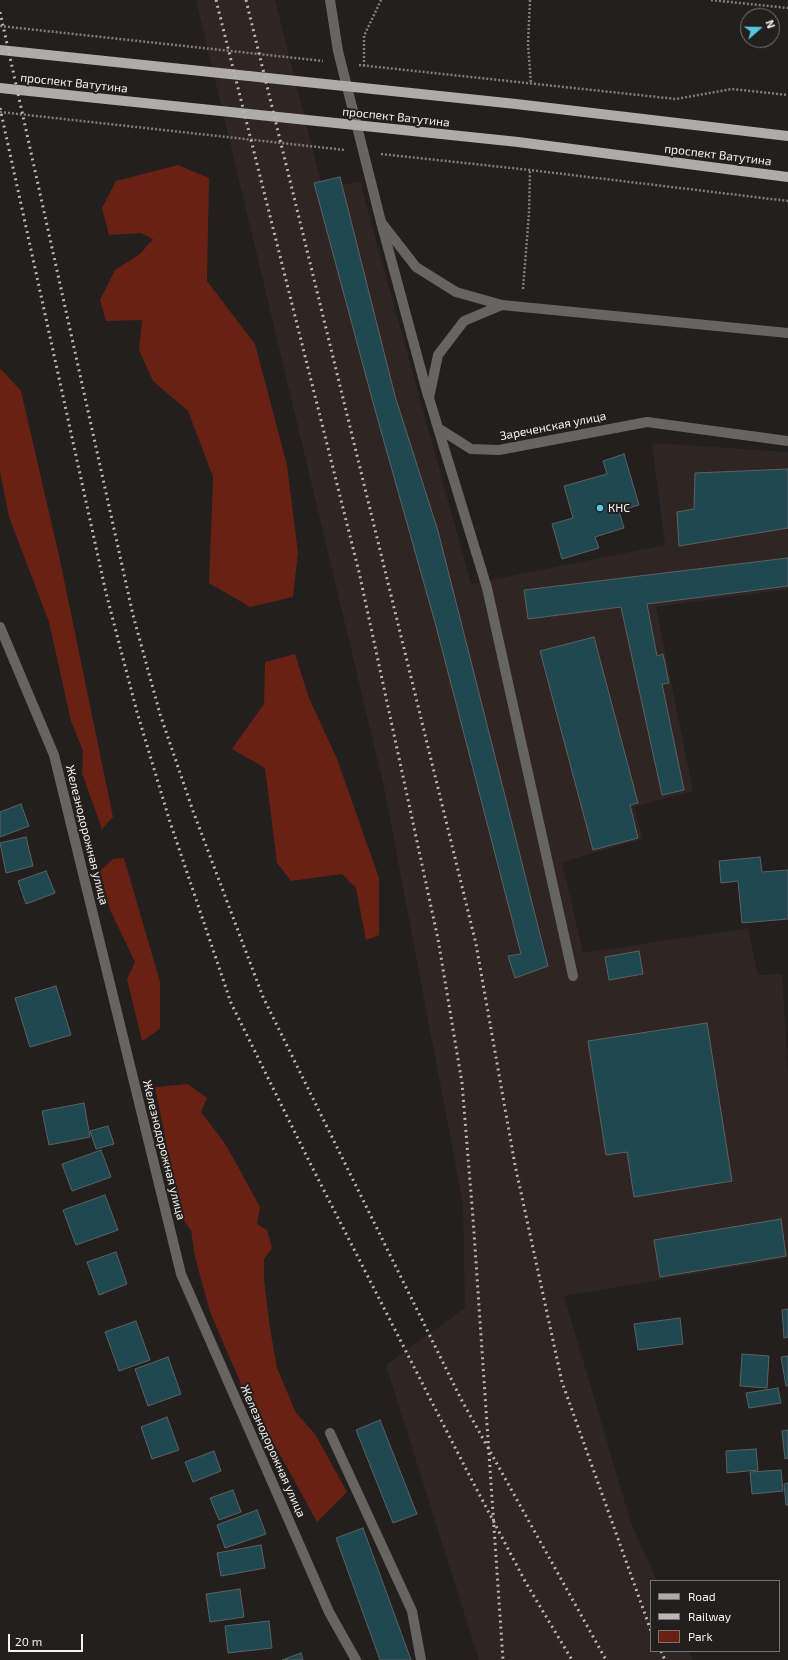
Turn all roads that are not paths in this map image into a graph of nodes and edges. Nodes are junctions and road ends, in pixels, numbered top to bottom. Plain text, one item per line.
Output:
1 (330, 0) edge
2 (0, 50) edge
3 (0, 88) edge
4 (788, 136) edge
5 (788, 177) edge
6 (381, 222) junction
7 (502, 305) junction
8 (788, 333) edge
9 (429, 398) junction
10 (438, 428) junction
11 (788, 441) edge
12 (0, 627) edge
13 (573, 976) dead end
14 (330, 1433) dead end
15 (356, 1660) edge
16 (421, 1660) edge

1 - 6 street
2 - 4 main road, проспект Ватутина
3 - 5 main road, проспект Ватутина
6 - 7 street
6 - 9 street
7 - 8 street
7 - 9 street
9 - 10 street
10 - 11 street, Зареченская улица
10 - 13 street
12 - 15 street, Железнодорожная улица
14 - 16 street

